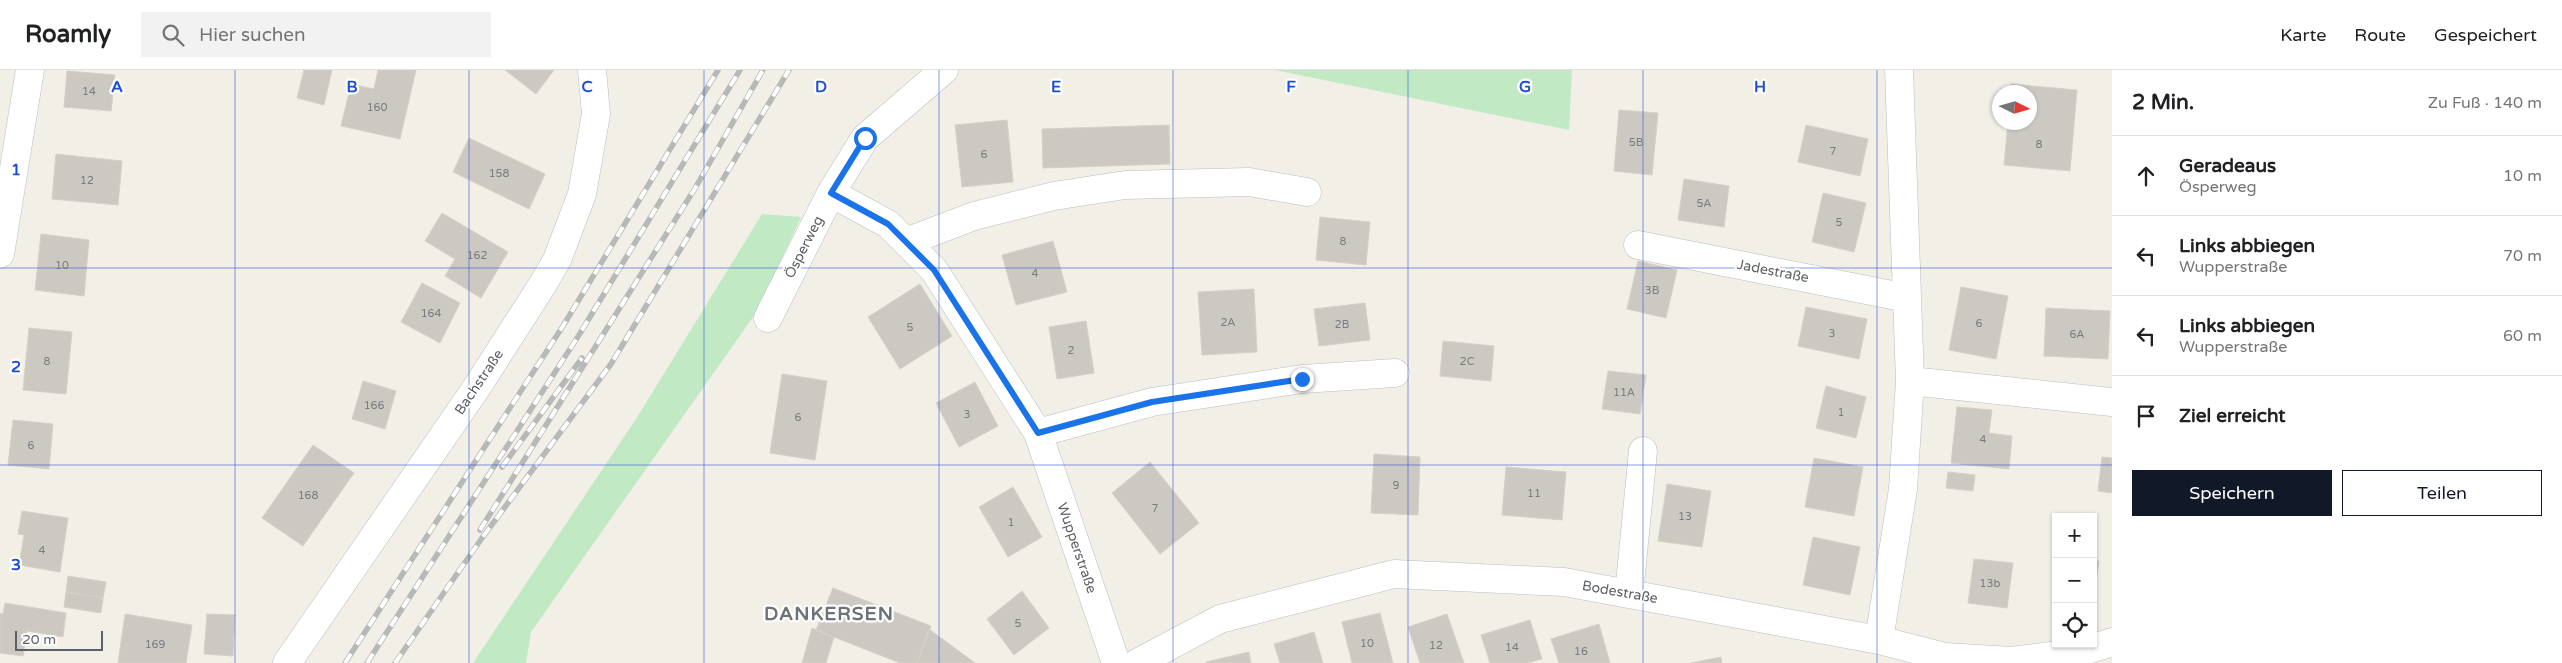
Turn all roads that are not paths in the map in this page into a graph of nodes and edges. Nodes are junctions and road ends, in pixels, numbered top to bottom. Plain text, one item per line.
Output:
1 (30, 70) edge
2 (592, 70) edge
3 (944, 70) edge
4 (1899, 70) edge
5 (1307, 192) dead end
6 (831, 193) junction
7 (906, 242) junction
8 (1638, 244) dead end
9 (0, 254) edge
10 (1908, 298) junction
11 (768, 318) dead end
12 (1394, 373) dead end
13 (1910, 381) junction
14 (2112, 402) edge
15 (1038, 433) junction
16 (1643, 452) dead end
17 (1629, 594) junction
18 (1880, 640) junction
19 (2112, 642) edge
20 (286, 663) edge
21 (1116, 663) edge
22 (1137, 663) edge

1 - 9 street
2 - 20 street, Bachstraße
3 - 6 street, Ösperweg
4 - 10 street
5 - 7 street
6 - 7 street, Wupperstraße
6 - 11 street, Ösperweg
7 - 15 street, Wupperstraße
8 - 10 street, Jadestraße
10 - 13 street
12 - 15 street
13 - 14 street
13 - 18 street
15 - 21 street, Wupperstraße
16 - 17 street
17 - 18 street, Bodestraße
17 - 22 street, Bodestraße
18 - 19 street, Bodestraße

